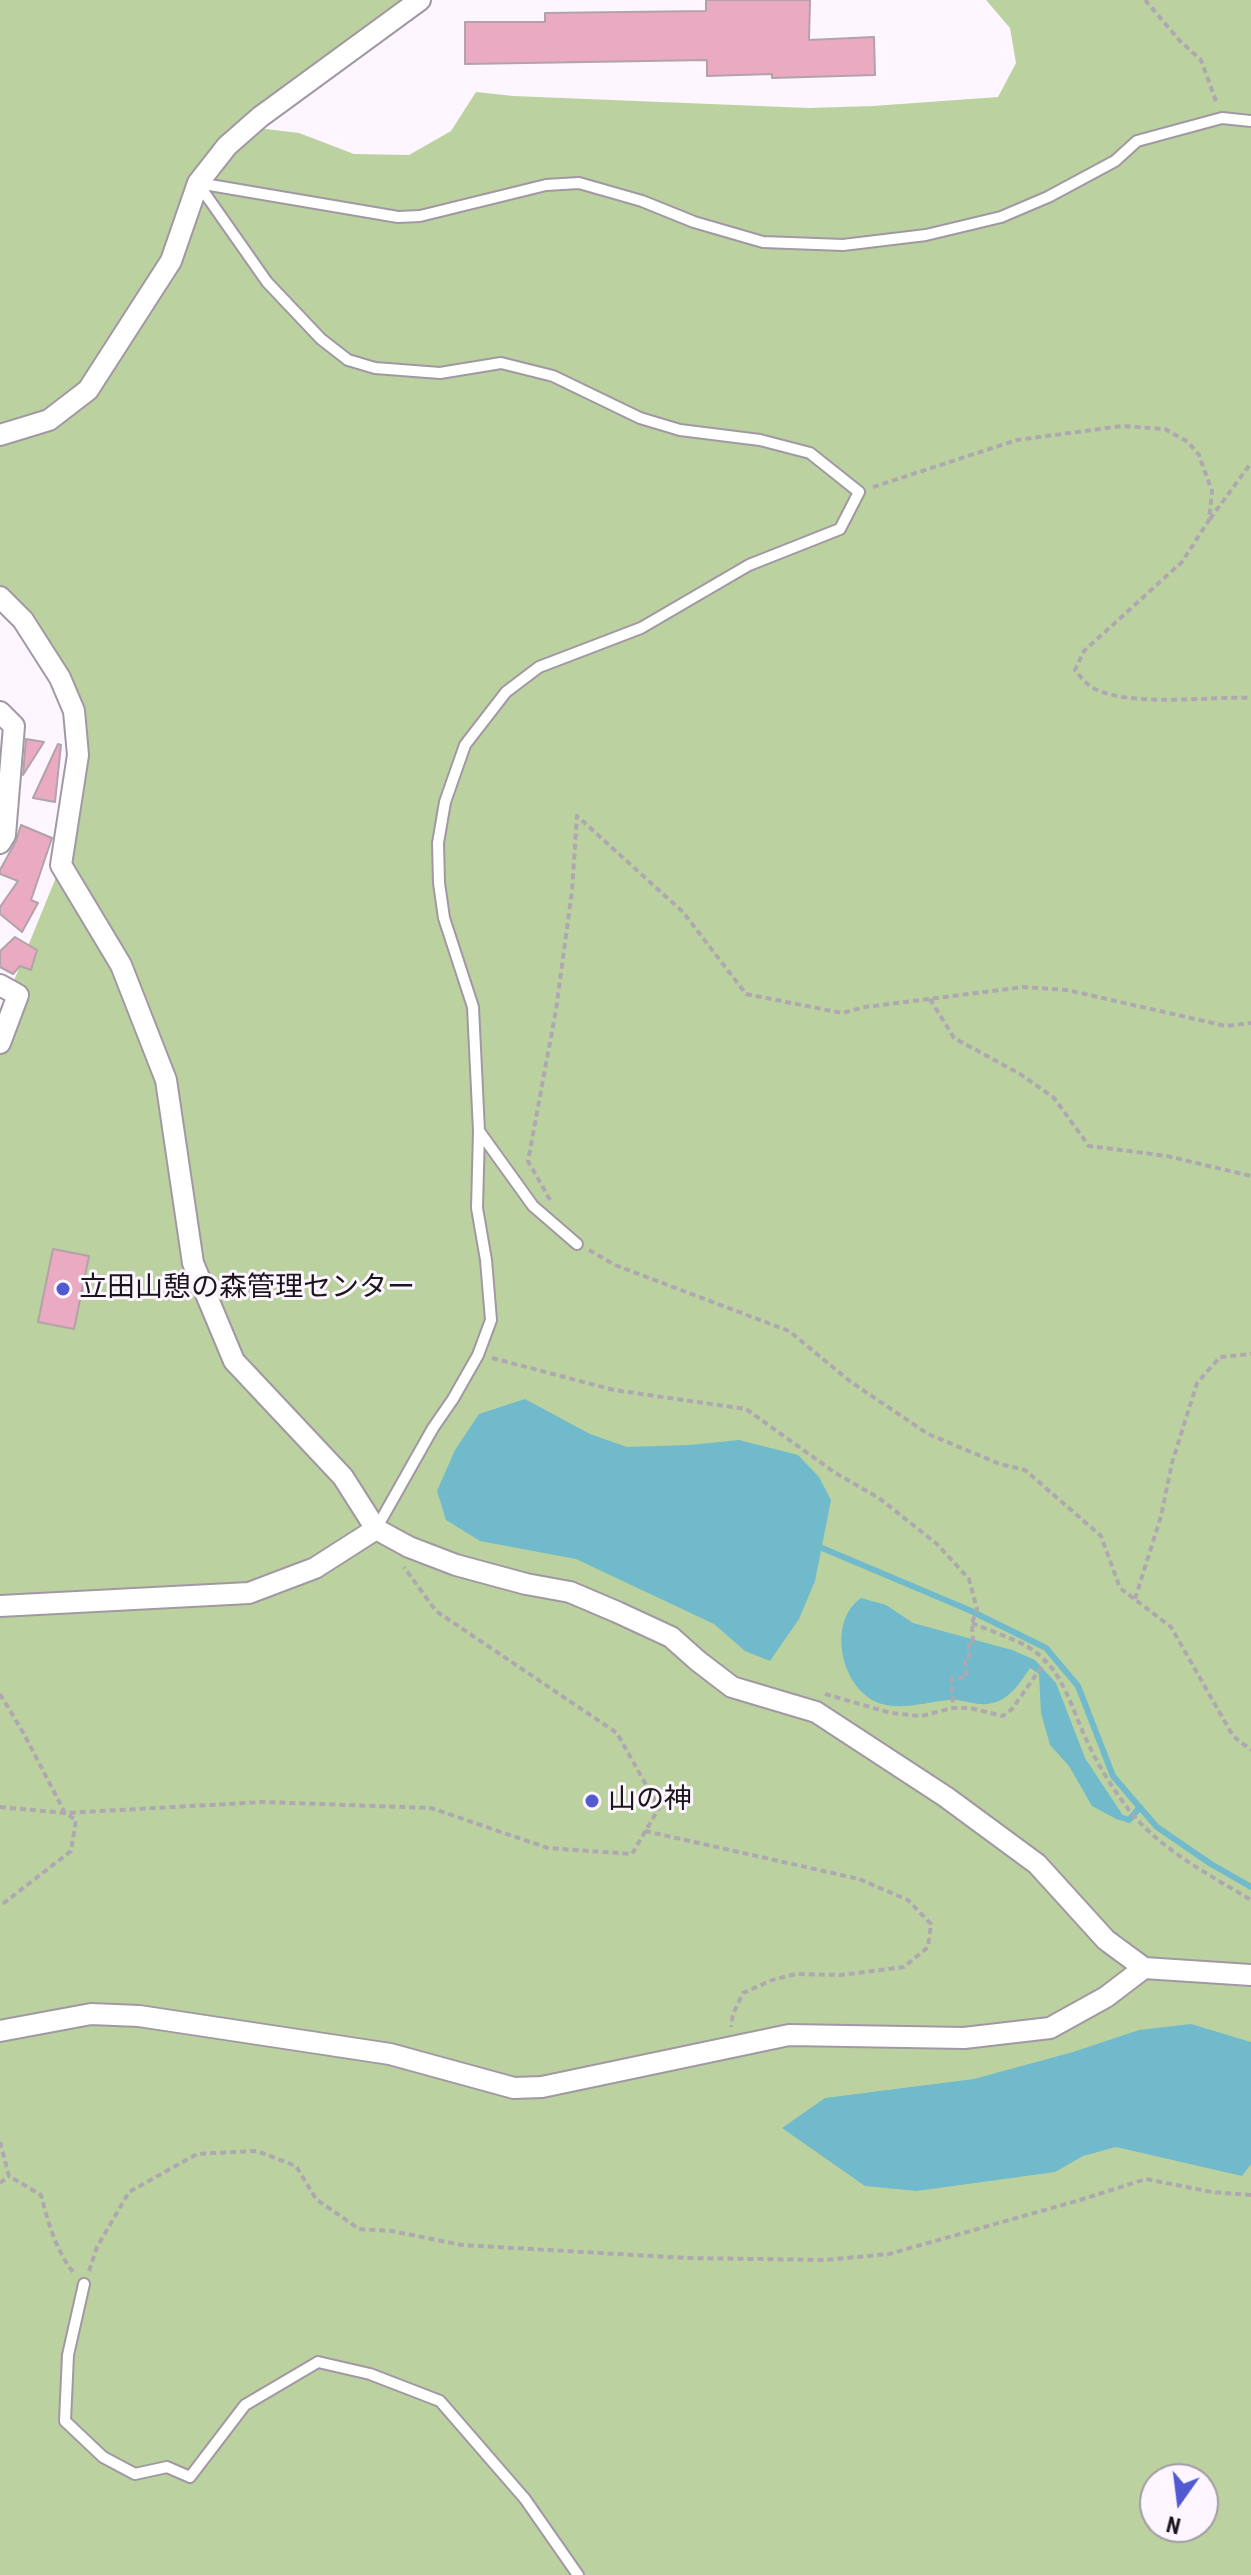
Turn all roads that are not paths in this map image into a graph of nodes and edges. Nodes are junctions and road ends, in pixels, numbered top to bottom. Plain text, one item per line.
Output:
1 (420, 0) edge
2 (1251, 121) edge
3 (198, 183) junction
4 (0, 435) edge
5 (0, 597) edge
6 (0, 712) edge
7 (0, 843) edge
8 (0, 985) edge
9 (0, 1043) edge
10 (479, 1131) junction
11 (577, 1244) road end
12 (376, 1529) junction
13 (0, 1606) edge
14 (1144, 1968) junction
15 (1251, 1975) edge
16 (0, 2031) edge
17 (84, 2284) road end
18 (578, 2575) edge

1 - 3 street
2 - 3 lane
3 - 4 street
3 - 10 lane
5 - 12 street
6 - 7 street
8 - 9 street
10 - 11 lane
10 - 12 lane
12 - 13 street
12 - 14 street
14 - 15 street
14 - 16 street
17 - 18 lane

